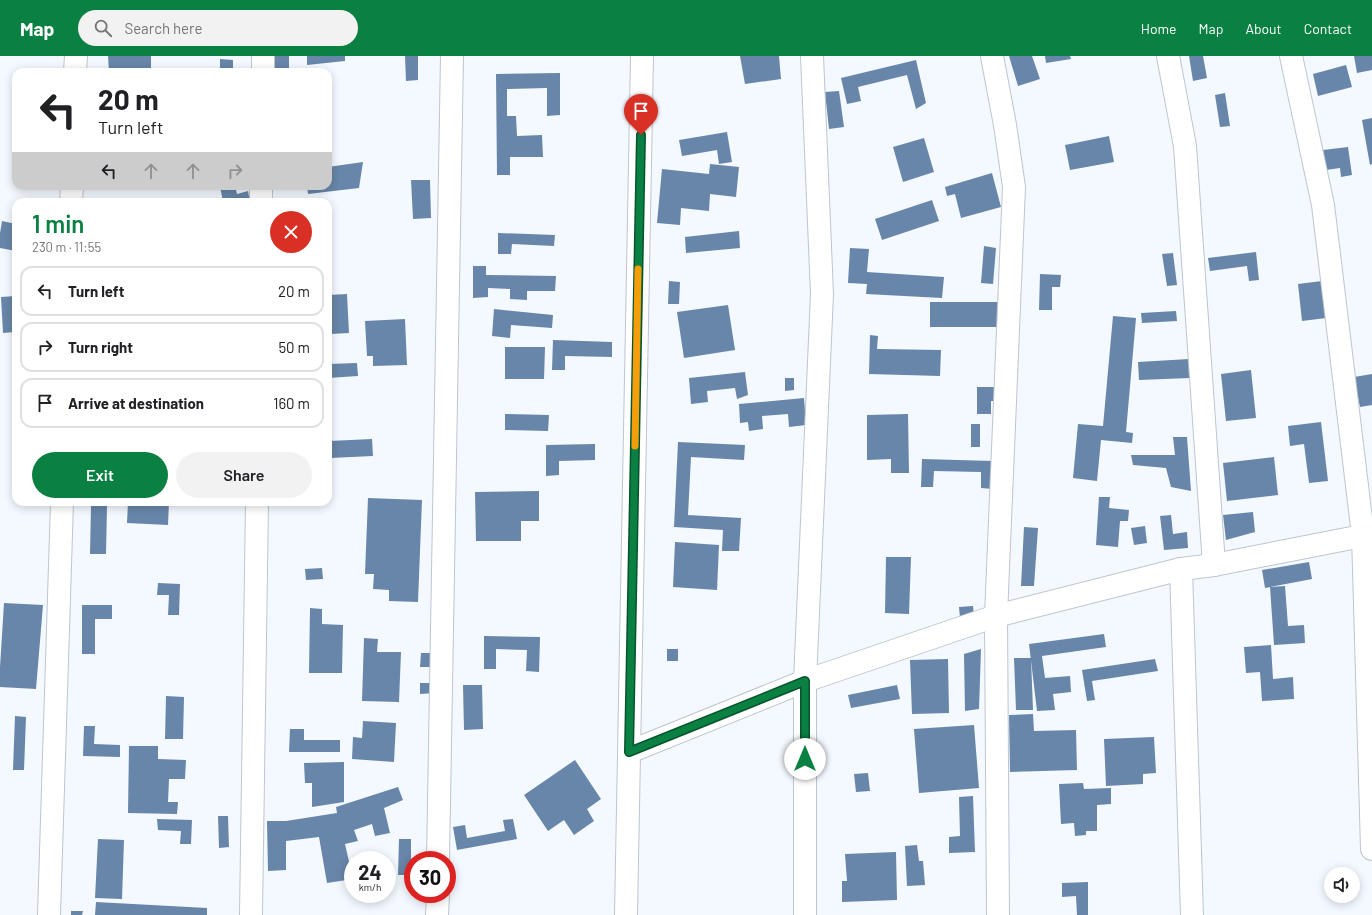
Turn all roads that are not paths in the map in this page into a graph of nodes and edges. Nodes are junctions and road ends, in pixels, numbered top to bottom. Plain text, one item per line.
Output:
1 (76, 56) edge
2 (263, 56) edge
3 (452, 56) edge
4 (642, 56) edge
5 (812, 56) edge
6 (992, 56) edge
7 (1168, 56) edge
8 (1292, 56) edge
9 (75, 68) edge
10 (263, 68) edge
11 (62, 506) edge
12 (257, 506) edge
13 (1368, 534) edge
14 (1214, 565) junction
15 (1180, 569) junction
16 (996, 616) junction
17 (805, 681) junction
18 (629, 752) junction
19 (1372, 849) edge
20 (438, 851) edge
21 (438, 903) edge
22 (49, 915) edge
23 (251, 915) edge
24 (438, 915) edge
25 (626, 915) edge
26 (805, 915) edge
27 (998, 915) edge
28 (1192, 915) edge

1 - 9 street
2 - 10 street
3 - 20 street
4 - 18 street
5 - 17 street
6 - 16 street
7 - 14 street
8 - 13 street
11 - 22 street
12 - 23 street
13 - 14 street
13 - 19 street
14 - 15 street
15 - 16 street
15 - 28 street
16 - 17 street
16 - 27 street
17 - 18 street
17 - 26 street
18 - 25 street
21 - 24 street

